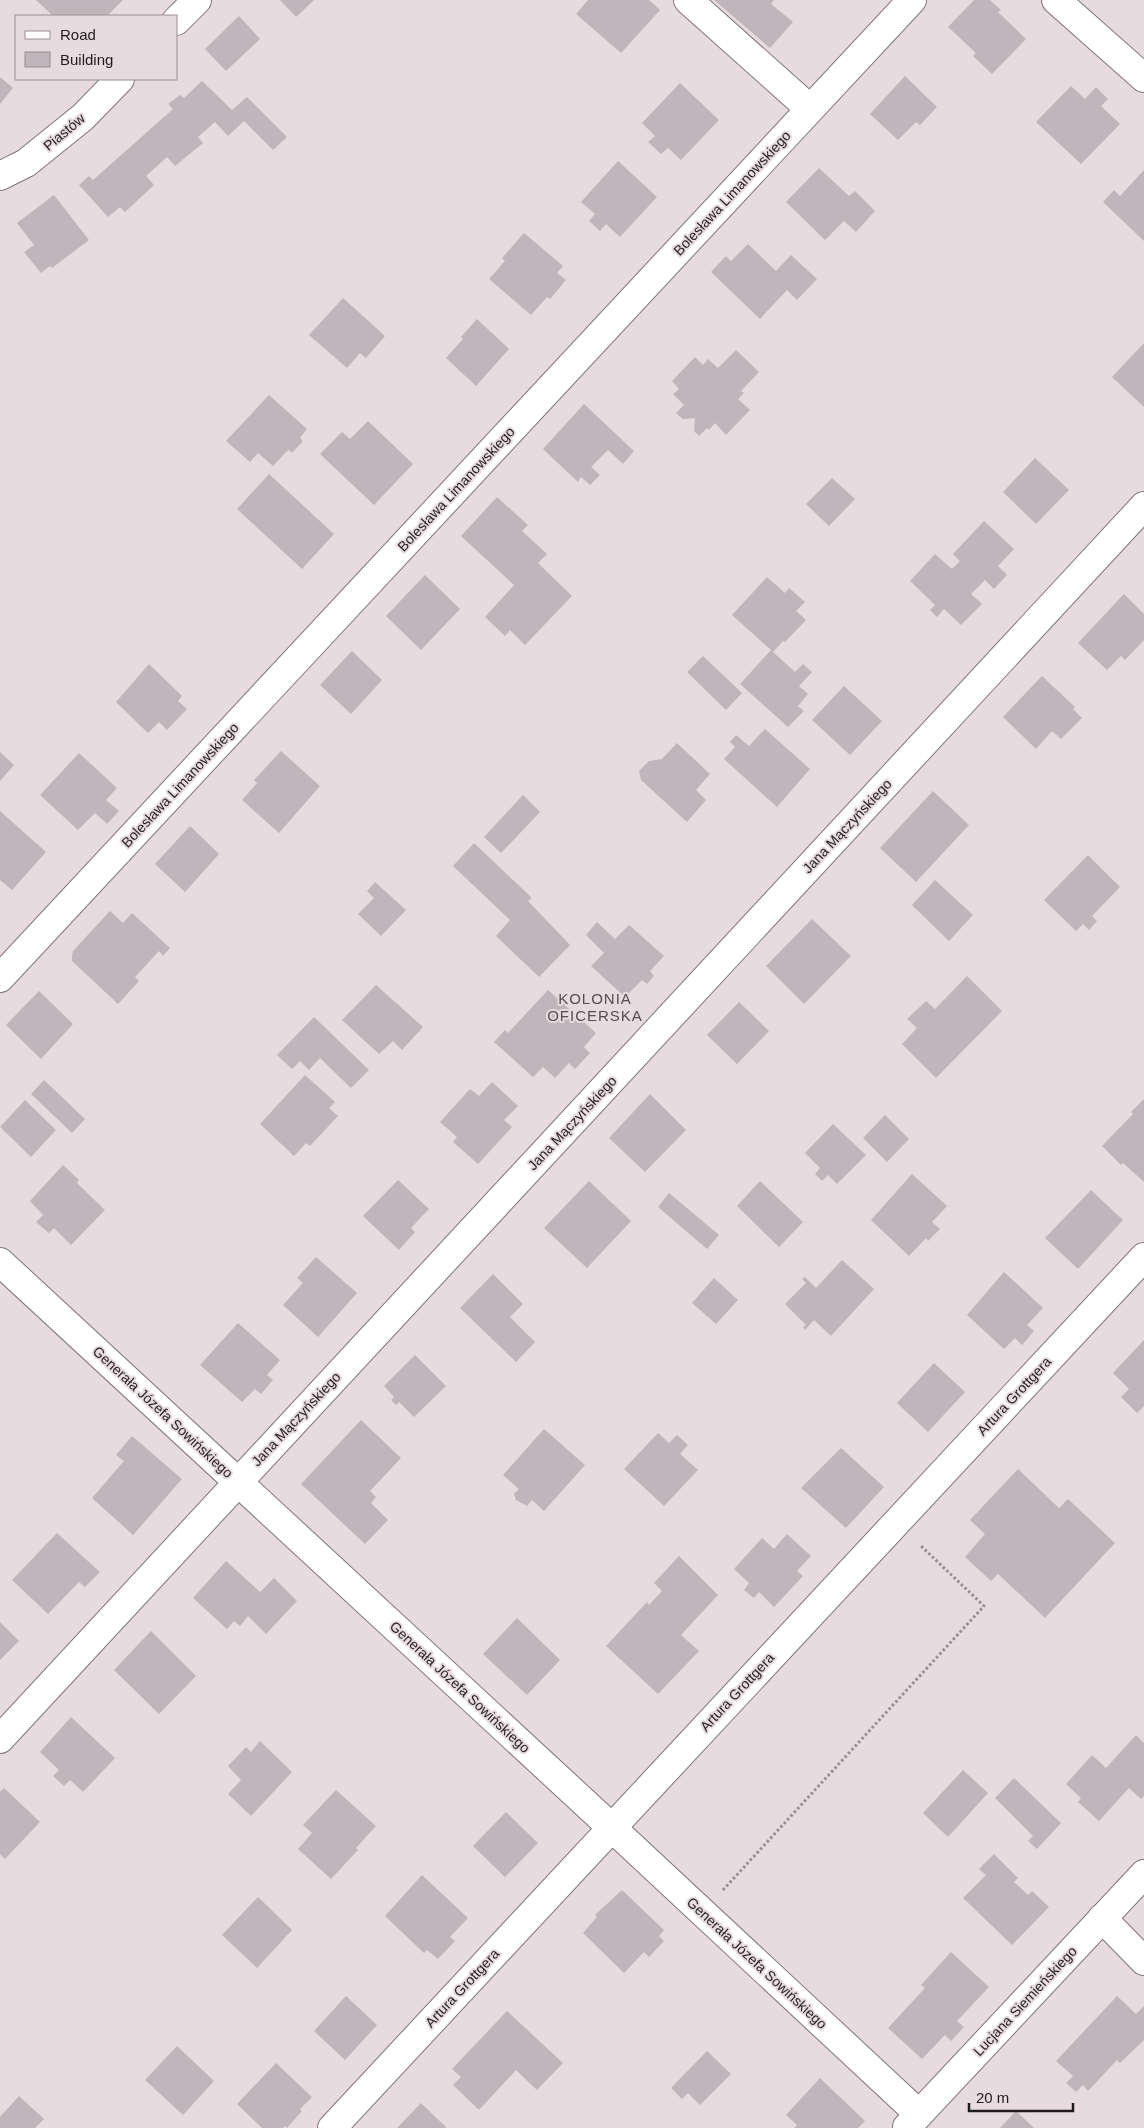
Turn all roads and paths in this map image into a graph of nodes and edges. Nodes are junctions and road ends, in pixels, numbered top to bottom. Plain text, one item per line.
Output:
1 (197, 0) edge
2 (688, 0) edge
3 (912, 0) edge
4 (1056, 0) edge
5 (178, 19) edge
6 (1144, 78) edge
7 (119, 80) edge
8 (810, 109) junction
9 (0, 176) edge
10 (1144, 506) edge
11 (0, 978) edge
12 (1144, 1257) edge
13 (0, 1262) edge
14 (238, 1482) junction
15 (917, 1543) dead end
16 (0, 1739) edge
17 (612, 1827) junction
18 (1144, 1874) edge
19 (703, 1912) junction
20 (1102, 1918) junction
21 (1144, 1961) edge
22 (912, 2121) edge
23 (332, 2128) edge

1 - 5 street
2 - 8 street
3 - 8 street, Bolesława Limanowskiego
4 - 6 street
7 - 9 street, Piastów
8 - 11 street, Bolesława Limanowskiego
10 - 14 street, Jana Mączyńskiego
12 - 17 street, Artura Grottgera
13 - 14 street, Generała Józefa Sowińskiego
14 - 16 street, Jana Mączyńskiego
14 - 17 street, Generała Józefa Sowińskiego
15 - 19 path
17 - 19 street, Generała Józefa Sowińskiego
17 - 23 street, Artura Grottgera
18 - 20 street, Lucjana Siemieńskiego
19 - 22 street, Generała Józefa Sowińskiego
20 - 21 street
20 - 22 street, Lucjana Siemieńskiego

